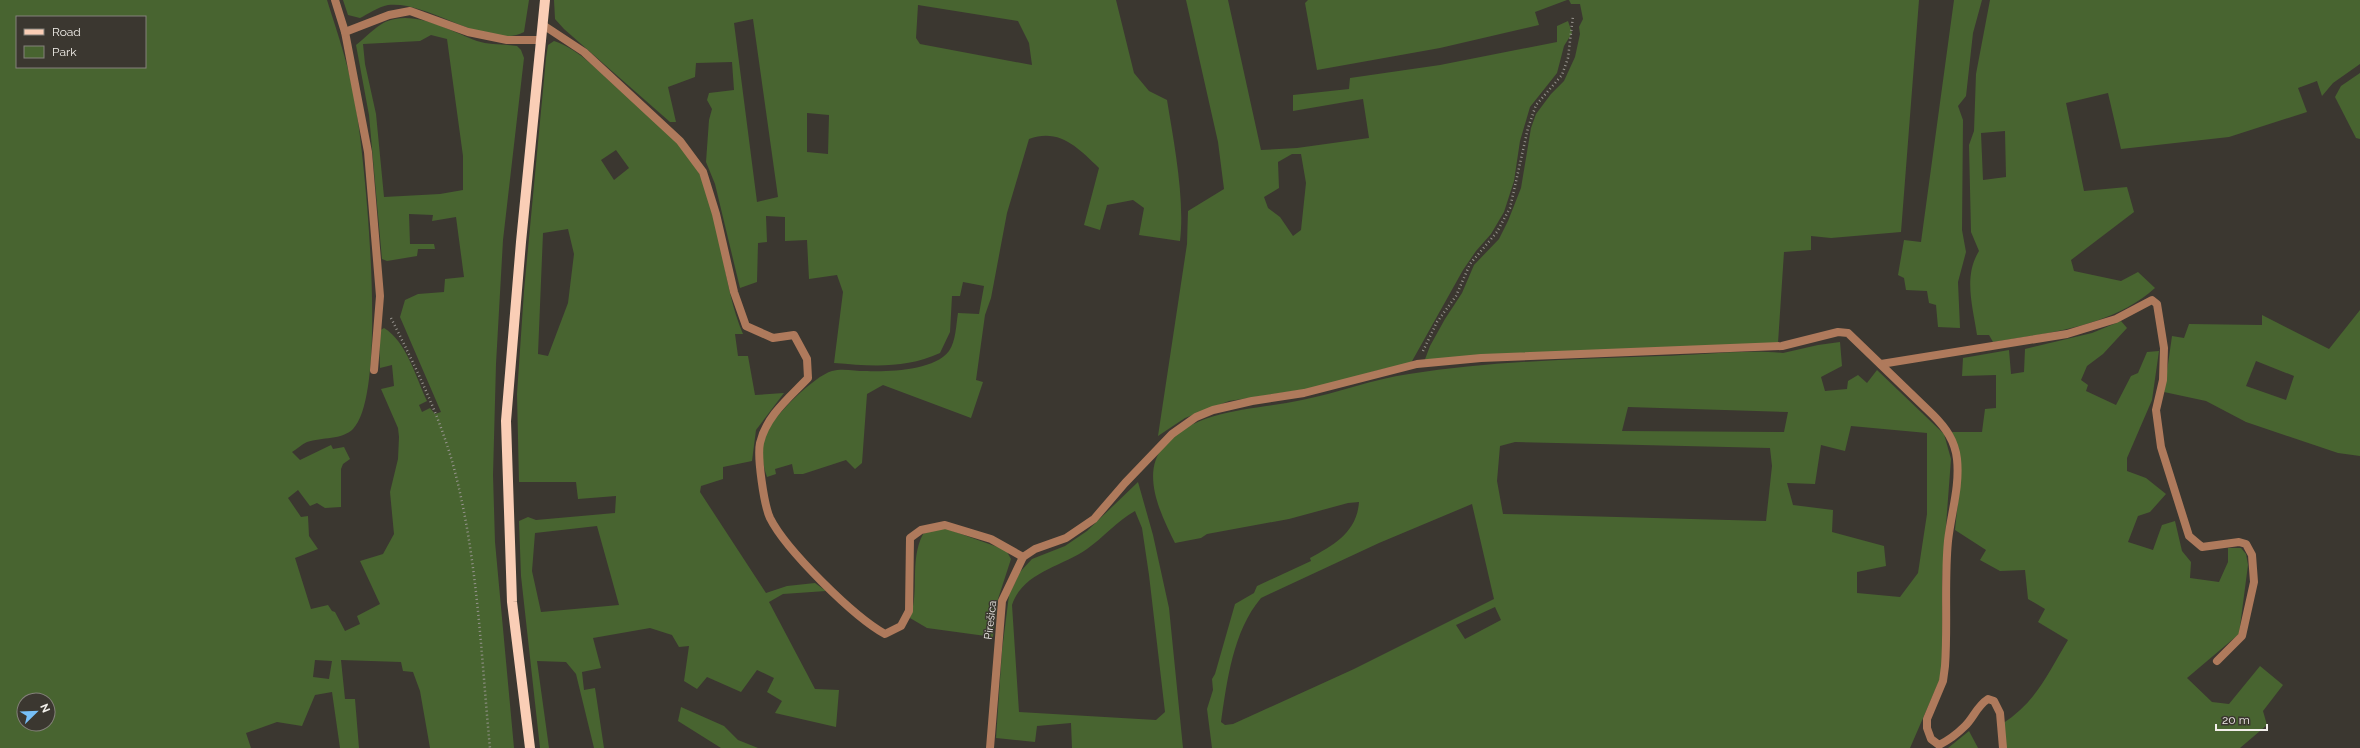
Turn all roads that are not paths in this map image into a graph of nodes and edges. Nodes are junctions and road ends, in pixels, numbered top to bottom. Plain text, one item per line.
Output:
1 (335, 0) edge
2 (545, 0) edge
3 (543, 25) junction
4 (345, 32) junction
5 (542, 40) junction
6 (1881, 364) junction
7 (374, 370) dead end
8 (1023, 556) junction
9 (2218, 662) dead end
10 (530, 748) edge
11 (990, 748) edge
12 (2003, 748) edge

1 - 4 street
2 - 3 main road
3 - 5 main road
3 - 8 street
4 - 5 street
4 - 7 street
5 - 10 main road
6 - 8 street
6 - 9 street
6 - 12 street
8 - 11 street, Pirešica

